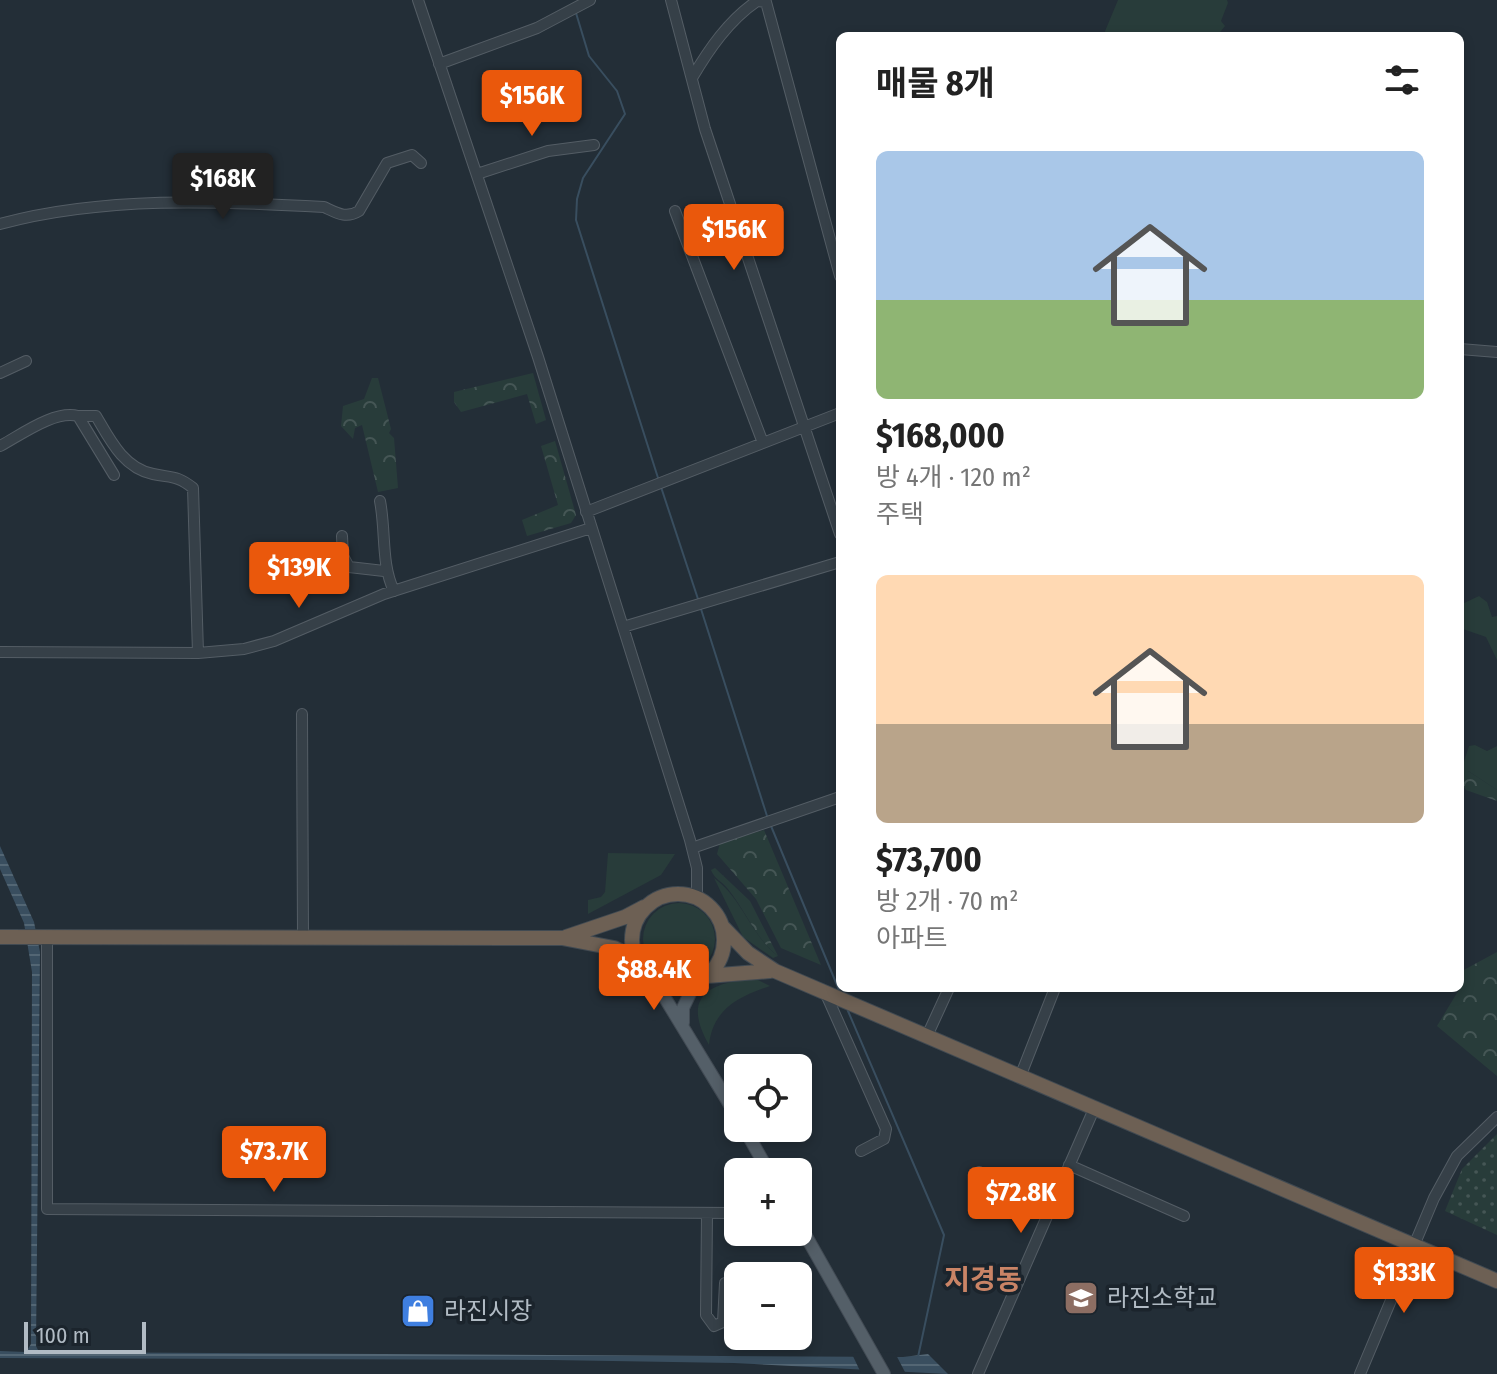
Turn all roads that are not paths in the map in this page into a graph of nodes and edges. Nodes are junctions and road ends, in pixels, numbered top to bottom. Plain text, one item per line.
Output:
1 (418, 0) edge
2 (590, 0) edge
3 (671, 0) edge
4 (439, 64) junction
5 (692, 78) junction
6 (594, 145) dead end
7 (421, 163) dead end
8 (477, 174) junction
9 (675, 211) dead end
10 (0, 224) edge
11 (836, 261) edge
12 (1464, 349) edge
13 (1497, 352) edge
14 (26, 361) dead end
15 (0, 373) edge
16 (836, 415) edge
17 (78, 416) junction
18 (802, 428) junction
19 (763, 443) junction
20 (0, 446) edge
21 (114, 475) dead end
22 (380, 501) dead end
23 (586, 512) junction
24 (836, 523) edge
25 (591, 528) junction
26 (342, 536) dead end
27 (836, 563) edge
28 (384, 571) junction
29 (394, 591) junction
30 (623, 627) junction
31 (0, 652) edge
32 (198, 653) junction
33 (302, 714) dead end
34 (836, 798) edge
35 (692, 848) junction
36 (697, 898) junction
37 (648, 904) junction
38 (722, 926) junction
39 (0, 937) edge
40 (37, 937) junction
41 (303, 937) junction
42 (562, 938) junction
43 (636, 959) junction
44 (775, 971) junction
45 (654, 980) junction
46 (701, 980) junction
47 (947, 992) edge
48 (1053, 992) edge
49 (829, 994) junction
50 (683, 1023) junction
51 (927, 1036) junction
52 (1020, 1077) junction
53 (724, 1094) edge
54 (1094, 1109) junction
55 (1497, 1117) edge
56 (861, 1151) dead end
57 (1069, 1165) junction
58 (979, 1172) dead end
59 (1052, 1205) junction
60 (707, 1213) junction
61 (724, 1213) edge
62 (1184, 1216) dead end
63 (1412, 1244) junction
64 (812, 1246) edge
65 (1497, 1281) edge
66 (724, 1302) edge
67 (884, 1374) edge
68 (978, 1374) edge
69 (1360, 1374) edge

1 - 4 street
2 - 4 street
3 - 5 street
4 - 8 street
5 - 11 street
5 - 18 street
6 - 8 street
7 - 10 street
8 - 23 street
9 - 19 street
12 - 13 street
14 - 15 street
16 - 18 street
17 - 20 street
17 - 21 street
17 - 32 street
18 - 19 street
18 - 24 street
19 - 23 street
22 - 28 street
23 - 25 street
25 - 29 street
25 - 30 street
26 - 28 street
27 - 30 street
28 - 29 street
29 - 32 street
30 - 35 street
31 - 32 street
33 - 41 street
34 - 35 street
35 - 36 street
36 - 37 highway
36 - 38 highway
37 - 42 highway
37 - 43 highway
38 - 44 highway
38 - 46 highway
39 - 40 highway
40 - 41 highway
40 - 60 street
41 - 42 highway
42 - 43 highway
43 - 45 highway
44 - 46 highway
44 - 49 highway
45 - 46 highway
45 - 50 main road
46 - 50 main road
47 - 51 street
48 - 52 street
49 - 51 highway
49 - 56 street
50 - 53 main road
51 - 52 highway
52 - 54 highway
54 - 57 street
54 - 63 highway
55 - 63 street
57 - 59 street
57 - 62 street
58 - 59 street
59 - 68 street
60 - 61 street
60 - 66 street
63 - 65 highway
63 - 69 street
64 - 67 main road

